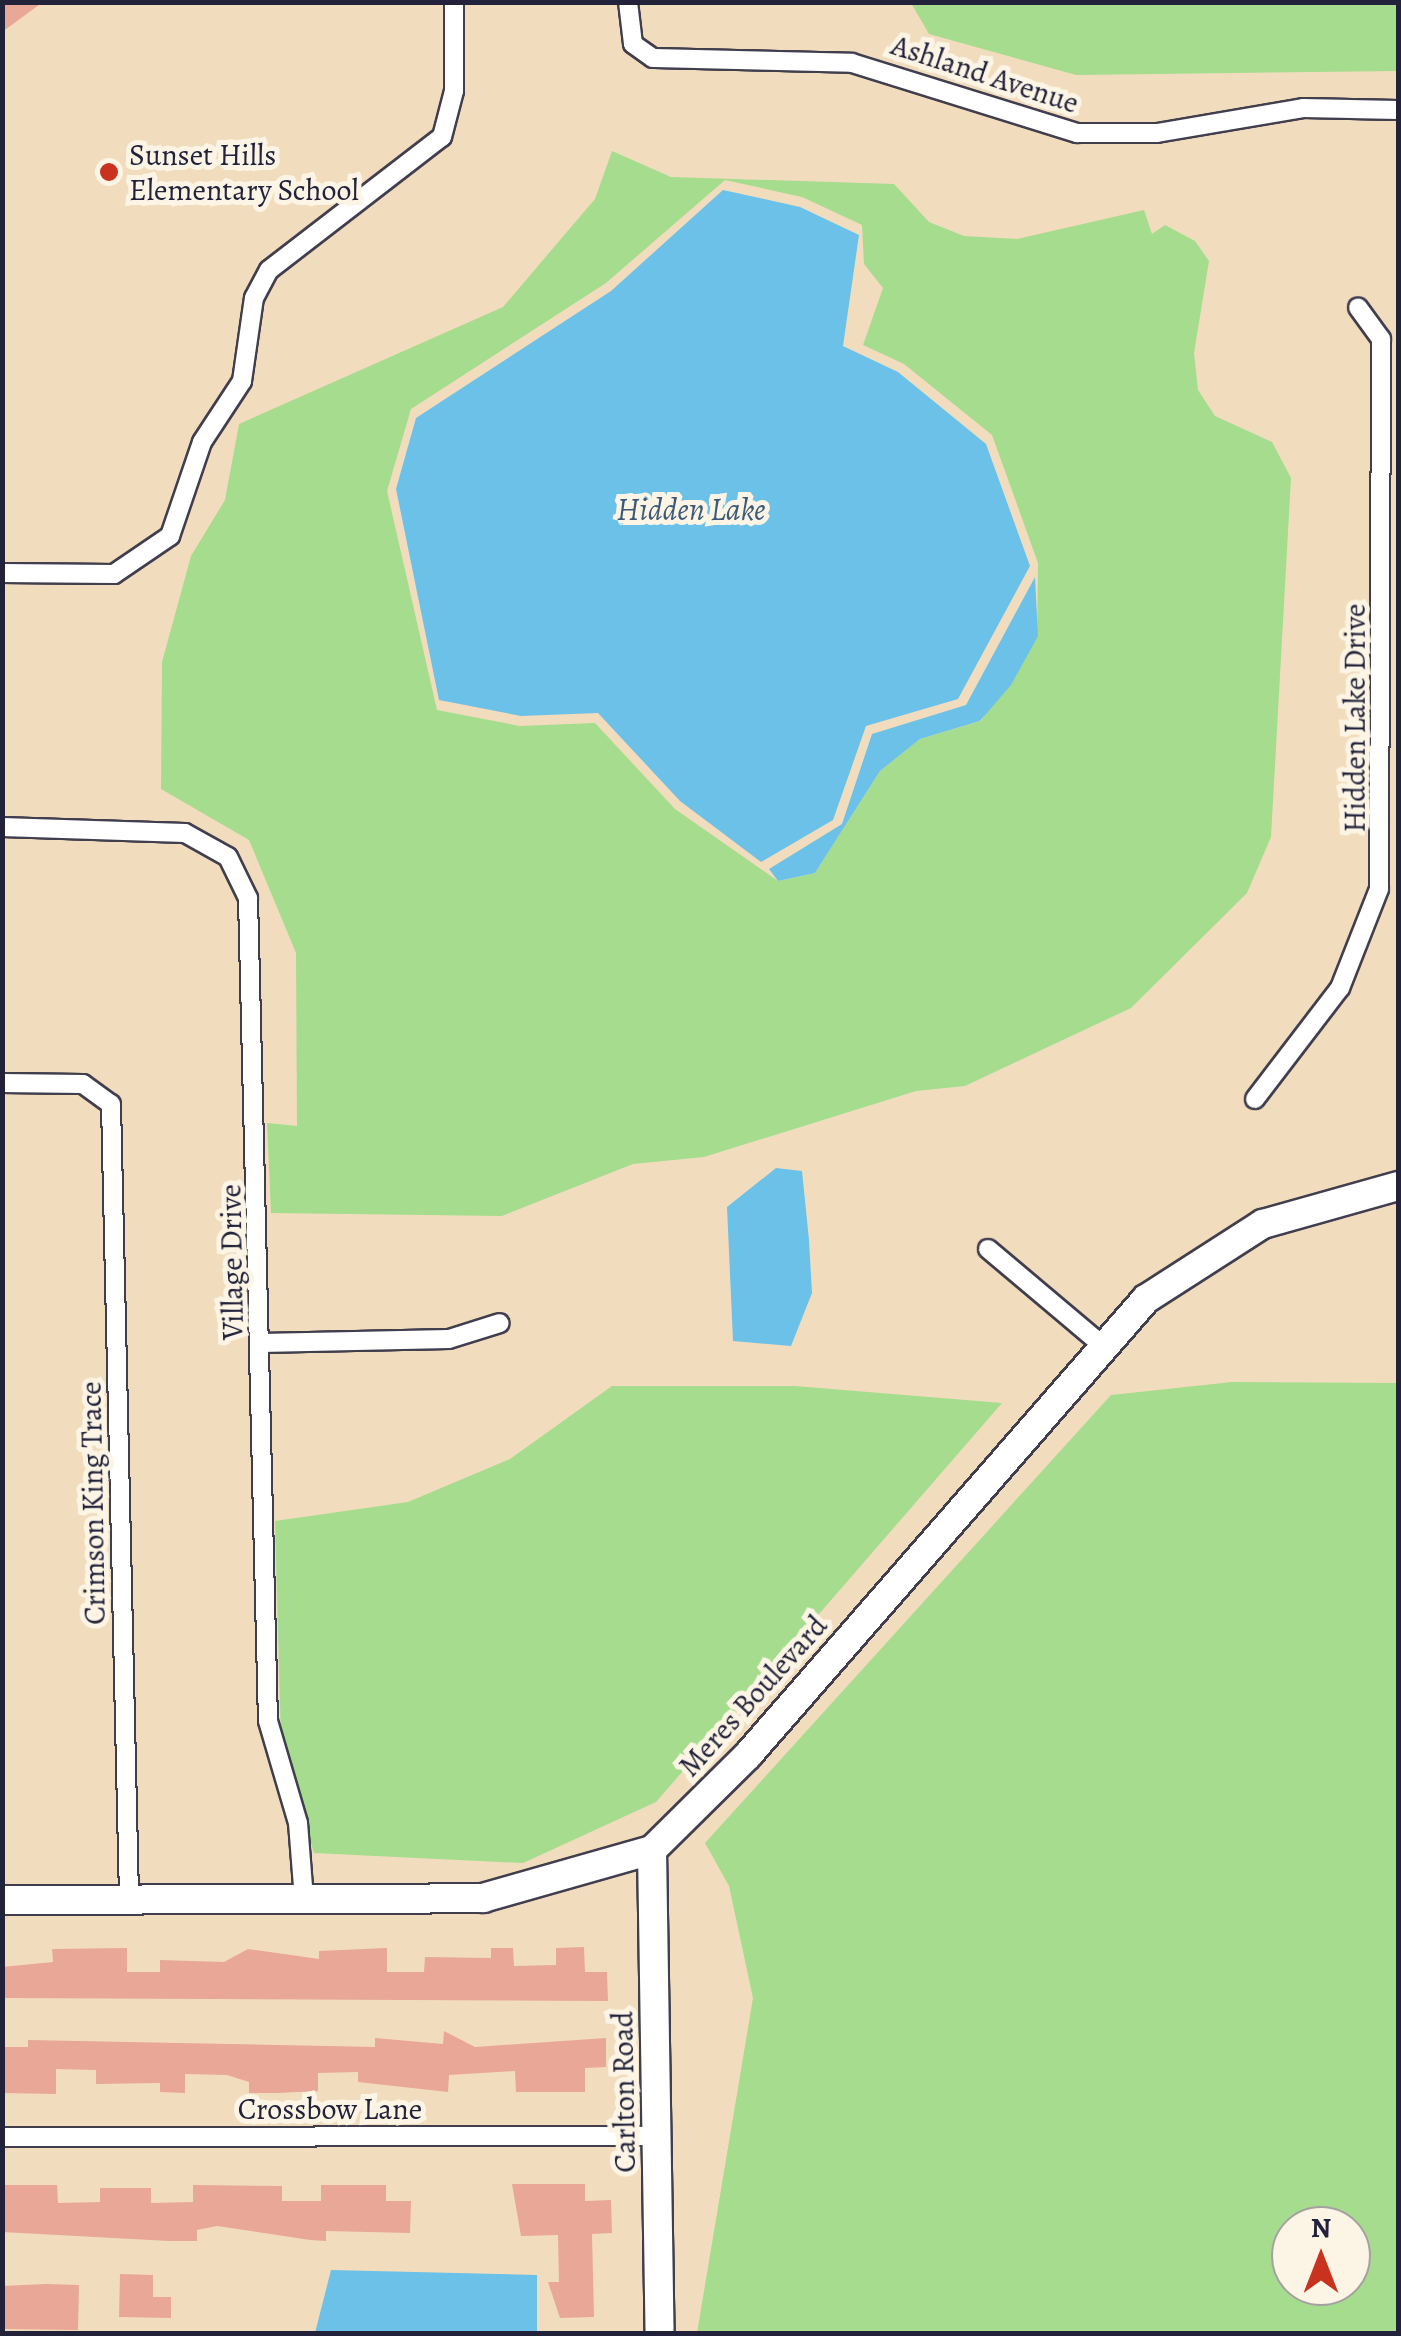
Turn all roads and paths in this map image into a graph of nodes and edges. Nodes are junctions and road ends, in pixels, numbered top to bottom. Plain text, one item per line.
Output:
1 (454, 2) edge
2 (628, 2) edge
3 (1398, 110) edge
4 (1358, 307) dead end
5 (2, 573) edge
6 (1391, 785) edge
7 (2, 828) edge
8 (2, 1083) edge
9 (1254, 1100) dead end
10 (1398, 1186) edge
11 (988, 1248) dead end
12 (500, 1323) dead end
13 (261, 1343) junction
14 (1102, 1346) junction
15 (652, 1850) junction
16 (304, 1899) junction
17 (2, 1900) edge
18 (130, 1900) junction
19 (657, 2136) junction
20 (2, 2137) edge
21 (660, 2334) edge

1 - 5 street
2 - 3 street, Ashland Avenue
4 - 6 street, Hidden Lake Drive
6 - 9 street, Hidden Lake Drive
7 - 13 street, Village Drive
8 - 18 street, Crimson King Trace
10 - 14 street, Meres Boulevard
11 - 14 street
12 - 13 street
13 - 16 street, Village Drive
14 - 15 street, Meres Boulevard
15 - 16 street, Meres Boulevard
15 - 19 street, Carlton Road
16 - 18 street, Meres Boulevard
17 - 18 street, Meres Boulevard
19 - 20 street, Crossbow Lane
19 - 21 street, Carlton Road

